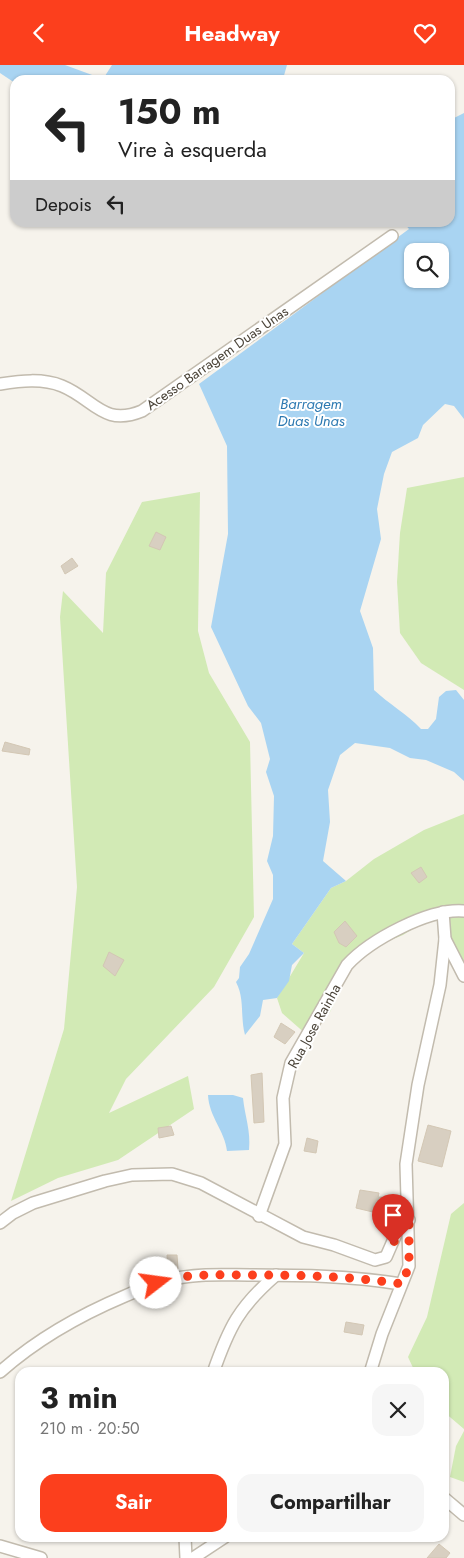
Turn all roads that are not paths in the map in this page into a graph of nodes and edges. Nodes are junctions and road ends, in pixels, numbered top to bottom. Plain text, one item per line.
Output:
1 (392, 236) dead end
2 (0, 384) edge
3 (464, 911) edge
4 (444, 912) junction
5 (445, 939) junction
6 (464, 976) edge
7 (259, 1215) junction
8 (409, 1220) junction
9 (0, 1223) edge
10 (276, 1275) junction
11 (402, 1284) junction
12 (215, 1367) edge
13 (372, 1367) edge
14 (0, 1372) edge
15 (449, 1502) edge
16 (464, 1515) edge
17 (185, 1542) edge
18 (217, 1542) edge
19 (0, 1546) edge
20 (41, 1558) edge
21 (186, 1558) edge
22 (193, 1558) edge

1 - 2 street, Acesso Barragem Duas Unas
3 - 4 street, Rua Jose Rainha
4 - 5 street
4 - 7 street, Rua Jose Rainha
5 - 6 street
5 - 8 street
7 - 8 street
7 - 9 street
8 - 11 street
10 - 11 street
10 - 12 street
10 - 14 street
11 - 13 street
15 - 16 street
17 - 21 street
18 - 22 street
19 - 20 street

